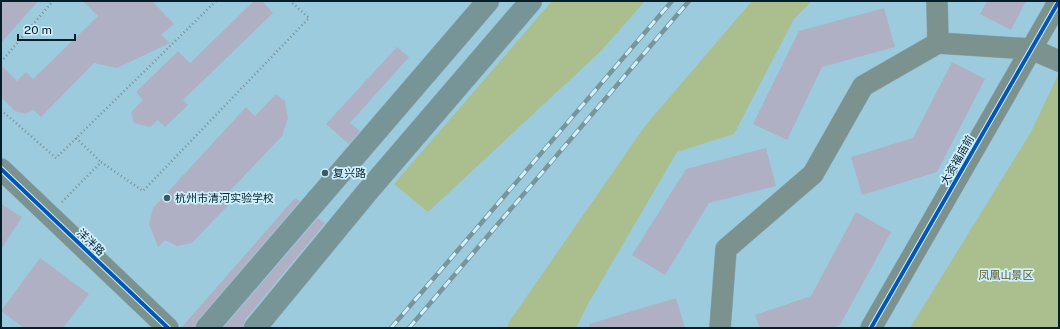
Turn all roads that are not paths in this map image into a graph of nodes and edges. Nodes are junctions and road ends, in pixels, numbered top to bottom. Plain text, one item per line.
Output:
1 (488, 1) edge
2 (531, 1) edge
3 (937, 1) edge
4 (1059, 1) edge
5 (938, 43) junction
6 (1031, 49) junction
7 (1059, 61) edge
8 (1, 169) edge
9 (168, 328) edge
10 (207, 328) edge
11 (255, 328) edge
12 (720, 328) edge
13 (871, 328) edge

1 - 10 main road
2 - 11 main road
3 - 5 street
4 - 6 street, 大资福庙前
5 - 6 street
5 - 12 street
6 - 7 street
6 - 13 street, 大资福庙前
8 - 9 street, 洋泮路

